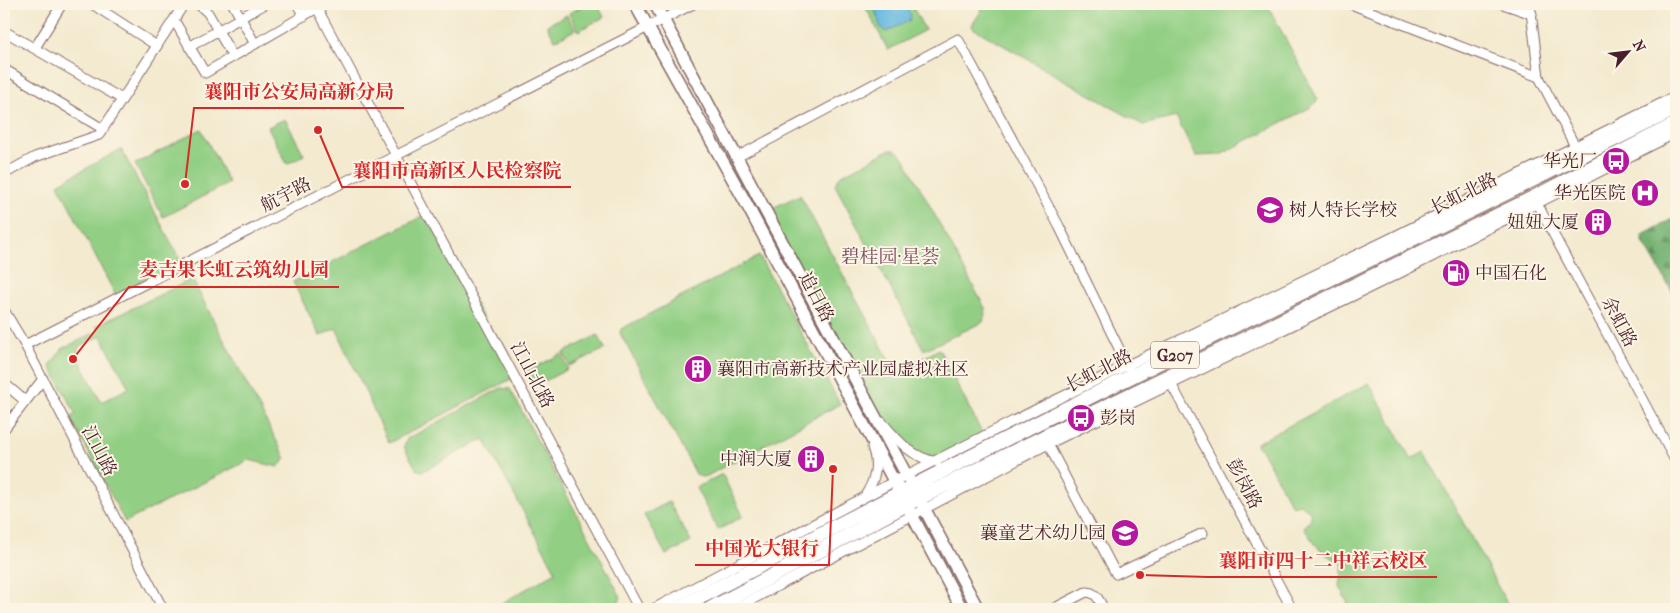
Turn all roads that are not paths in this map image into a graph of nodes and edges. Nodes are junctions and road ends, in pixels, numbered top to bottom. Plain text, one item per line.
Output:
1 (62, 4) edge
2 (92, 4) edge
3 (184, 4) edge
4 (198, 4) edge
5 (233, 4) edge
6 (265, 4) edge
7 (297, 4) edge
8 (635, 4) edge
9 (654, 4) edge
10 (693, 4) edge
11 (1352, 4) edge
12 (1503, 4) edge
13 (1530, 4) edge
14 (1532, 14) junction
15 (304, 16) junction
16 (240, 18) junction
17 (663, 19) junction
18 (174, 20) junction
19 (649, 26) junction
20 (4, 31) edge
21 (218, 31) junction
22 (255, 44) junction
23 (157, 46) junction
24 (189, 46) junction
25 (35, 48) junction
26 (233, 57) junction
27 (4, 69) edge
28 (1539, 77) junction
29 (1676, 96) edge
30 (122, 99) junction
31 (1676, 108) edge
32 (1676, 124) edge
33 (103, 129) junction
34 (1676, 133) edge
35 (1577, 152) junction
36 (397, 157) junction
37 (737, 157) junction
38 (4, 174) edge
39 (1535, 201) junction
40 (4, 310) edge
41 (25, 345) junction
42 (1130, 370) junction
43 (43, 378) junction
44 (1169, 380) junction
45 (4, 383) edge
46 (25, 401) junction
47 (876, 416) junction
48 (865, 426) junction
49 (4, 429) edge
50 (1048, 444) junction
51 (976, 454) junction
52 (935, 462) junction
53 (1676, 462) edge
54 (910, 495) junction
55 (864, 498) junction
56 (849, 520) junction
57 (1203, 533) dead end
58 (163, 609) edge
59 (639, 609) edge
60 (653, 609) edge
61 (677, 609) edge
62 (710, 609) edge
63 (734, 609) edge
64 (962, 609) edge
65 (978, 609) edge
66 (1053, 609) edge
67 (1104, 609) edge
68 (1292, 609) edge

1 - 25 street
2 - 23 street
3 - 18 street
4 - 21 street
5 - 16 street
6 - 16 street
7 - 15 street
8 - 19 main road, 追日路
9 - 17 main road, 追日路
10 - 17 street, 航宇路
11 - 28 street
12 - 14 street
13 - 14 street
14 - 28 street
15 - 22 street
15 - 36 street, 江山北路
16 - 21 street
16 - 22 street
17 - 19 street, 航宇路
17 - 37 main road, 追日路
18 - 23 street
18 - 24 street
19 - 36 street, 航宇路
19 - 48 main road, 追日路
20 - 25 street
21 - 24 street
21 - 26 street
22 - 26 street
23 - 30 street
24 - 26 street
25 - 30 street
27 - 33 street
28 - 35 street
29 - 35 street
30 - 33 street
31 - 35 highway, 长虹北路 / G207
32 - 39 highway, 长虹北路 / G207
33 - 38 street
34 - 39 street
35 - 42 highway, 长虹北路 / G207
36 - 41 street, 航宇路
36 - 59 street, 江山北路
37 - 42 street
37 - 47 main road, 追日路
39 - 44 highway, 长虹北路 / G207
39 - 53 street, 余虹路
40 - 41 street, 江山路
41 - 43 street, 江山路
42 - 51 highway, 长虹北路 / G207
42 - 52 street
43 - 46 street
43 - 58 street, 江山路
44 - 50 street
44 - 54 highway, 长虹北路 / G207
44 - 68 street, 彭岗路
45 - 46 street
46 - 49 street
47 - 52 street
47 - 54 main road, 追日路
48 - 54 main road, 追日路
48 - 55 street
50 - 54 street
50 - 57 street
51 - 52 street
51 - 54 highway, 长虹北路 / G207
52 - 54 street
54 - 55 street
54 - 56 highway, 长虹北路 / G207
54 - 62 highway, 长虹北路 / G207
54 - 63 street
54 - 64 main road, 追日路
54 - 65 main road, 追日路
55 - 56 street
55 - 60 street
56 - 61 highway, 长虹北路 / G207
66 - 67 street

